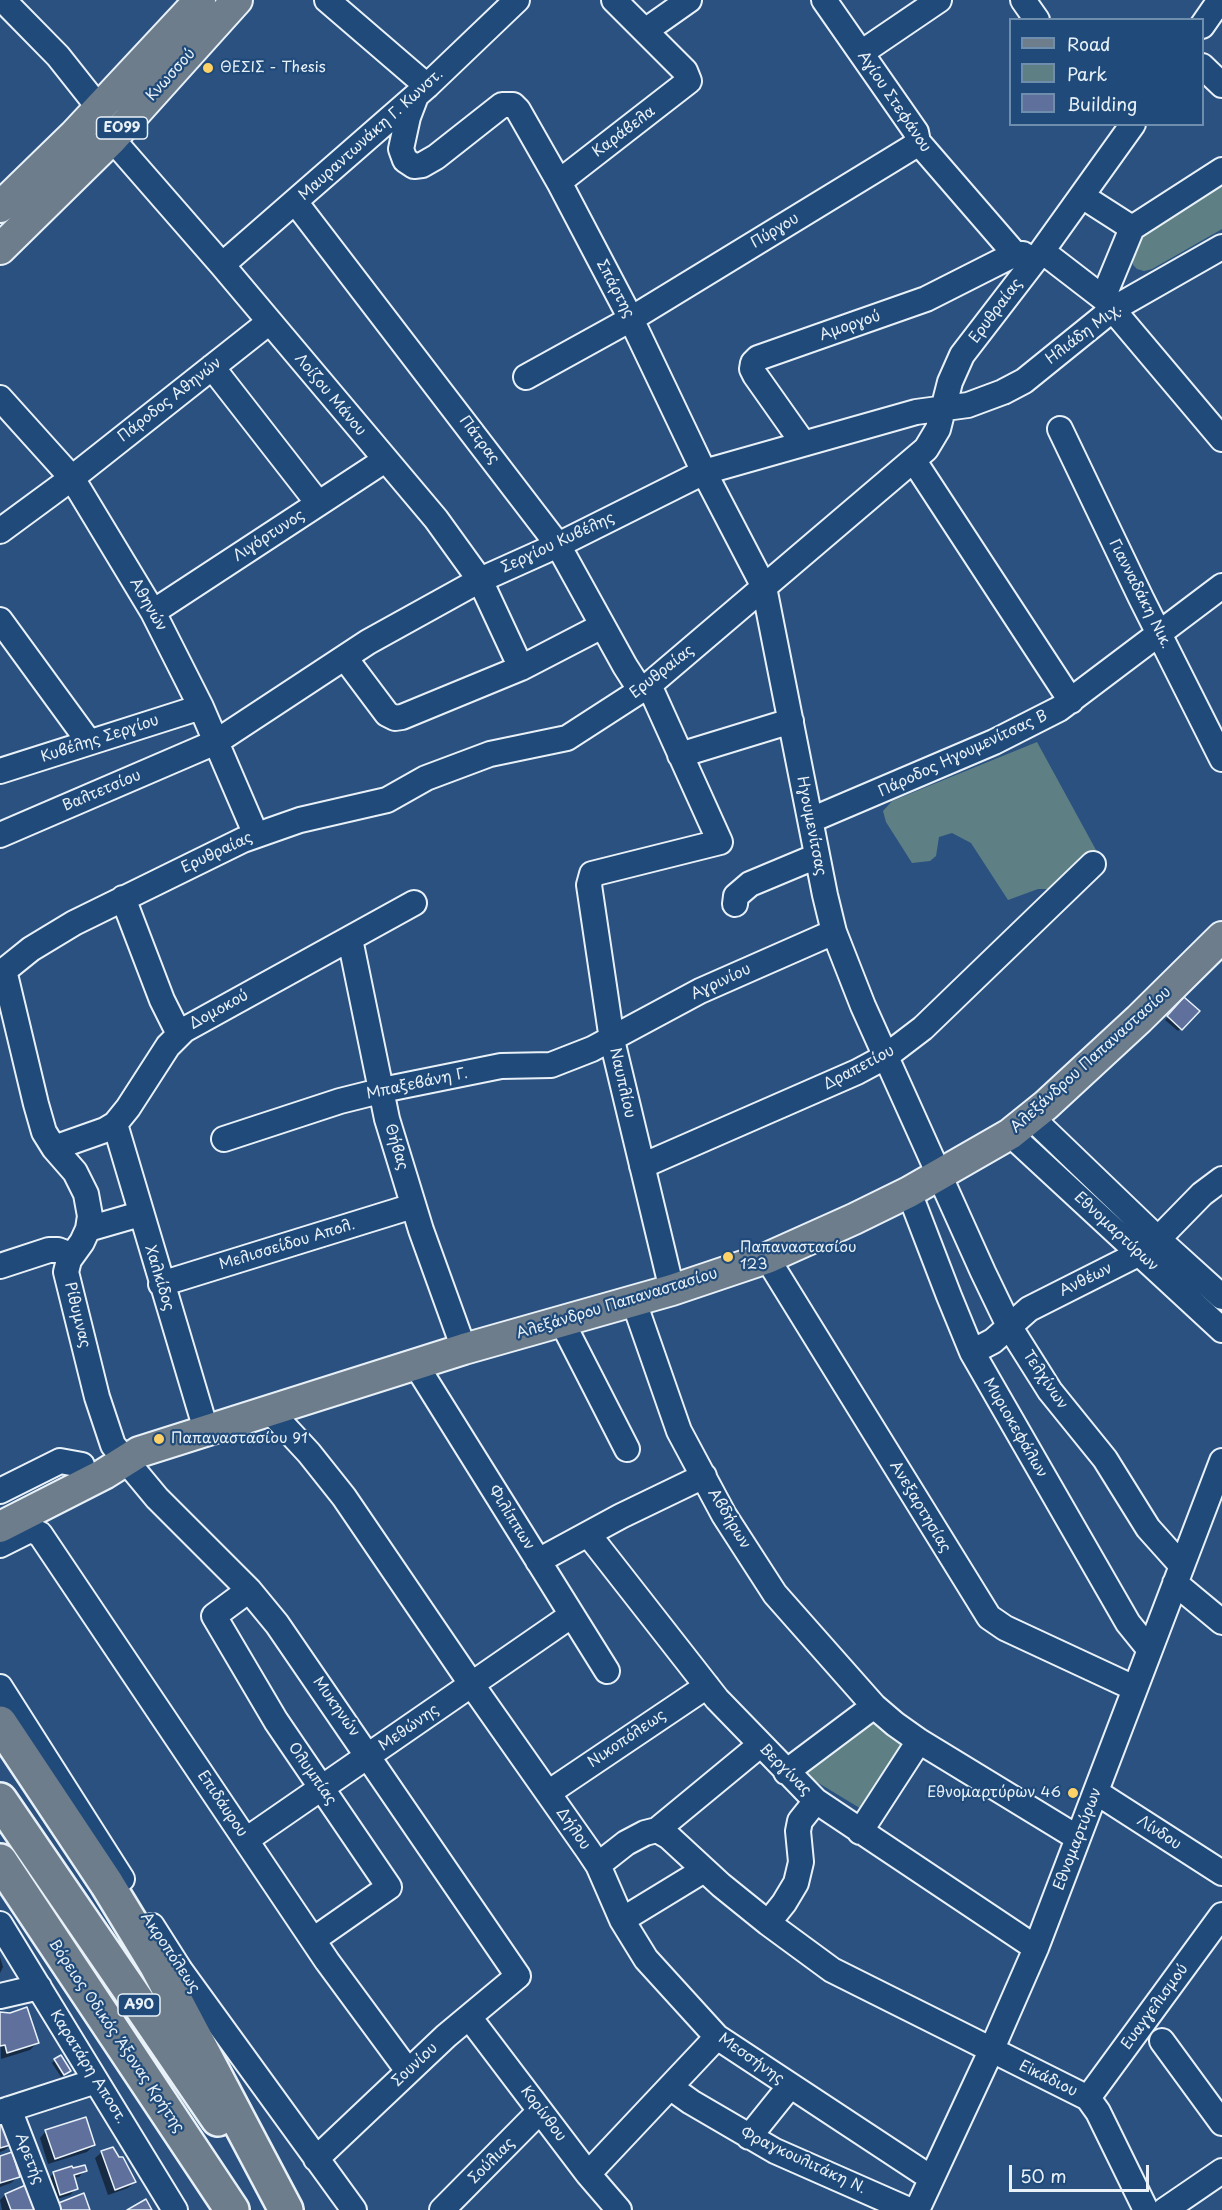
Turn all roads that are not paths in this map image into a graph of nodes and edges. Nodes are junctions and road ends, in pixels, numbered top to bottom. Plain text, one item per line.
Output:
1 (3, 0) edge
2 (200, 0) edge
3 (237, 0) edge
4 (327, 0) edge
5 (517, 0) edge
6 (614, 0) edge
7 (689, 0) edge
8 (824, 0) edge
9 (939, 0) edge
10 (1023, 0) edge
11 (1220, 0) edge
12 (1036, 18) edge
13 (1204, 24) edge
14 (645, 31) junction
15 (861, 53) junction
16 (1204, 67) edge
17 (1222, 86) edge
18 (422, 91) junction
19 (100, 109) junction
20 (1123, 129) edge
21 (112, 139) junction
22 (918, 142) junction
23 (1222, 171) edge
24 (559, 182) junction
25 (3, 196) edge
26 (1082, 196) junction
27 (296, 202) junction
28 (1132, 228) junction
29 (1222, 247) edge
30 (0, 249) edge
31 (1030, 256) junction
32 (222, 266) junction
33 (1108, 304) junction
34 (631, 319) junction
35 (268, 322) junction
36 (212, 367) junction
37 (526, 377) dead end
38 (0, 398) edge
39 (942, 409) junction
40 (1060, 429) dead end
41 (1219, 430) edge
42 (803, 443) junction
43 (385, 460) junction
44 (914, 461) junction
45 (704, 472) junction
46 (72, 478) junction
47 (318, 503) junction
48 (0, 531) edge
49 (558, 545) junction
50 (480, 580) junction
51 (1222, 586) edge
52 (765, 587) junction
53 (153, 612) junction
54 (0, 620) edge
55 (602, 626) junction
56 (1160, 634) junction
57 (345, 658) junction
58 (521, 668) junction
59 (645, 688) junction
60 (1071, 701) junction
61 (201, 707) junction
62 (791, 721) junction
63 (89, 742) junction
64 (210, 744) junction
65 (680, 755) junction
66 (1222, 759) edge
67 (0, 771) edge
68 (811, 820) junction
69 (0, 835) edge
70 (256, 835) junction
71 (817, 856) junction
72 (1093, 864) dead end
73 (592, 874) joint
74 (123, 898) junction
75 (414, 903) dead end
76 (735, 904) dead end
77 (834, 932) junction
78 (1222, 937) edge
79 (350, 939) junction
80 (2, 972) edge
81 (179, 1034) junction
82 (612, 1040) junction
83 (885, 1057) junction
84 (380, 1090) junction
85 (115, 1124) junction
86 (1021, 1126) junction
87 (224, 1139) dead end
88 (54, 1148) junction
89 (642, 1166) junction
90 (939, 1175) junction
91 (1222, 1179) edge
92 (909, 1192) junction
93 (413, 1206) junction
94 (140, 1214) junction
95 (88, 1229) junction
96 (1158, 1239) junction
97 (1138, 1254) junction
98 (71, 1255) junction
99 (767, 1258) junction
100 (0, 1266) edge
101 (161, 1284) junction
102 (672, 1290) junction
103 (1222, 1297) edge
104 (634, 1302) junction
105 (562, 1322) junction
106 (1009, 1326) junction
107 (1222, 1330) edge
108 (464, 1349) junction
109 (972, 1352) junction
110 (416, 1365) junction
111 (271, 1412) junction
112 (206, 1430) junction
113 (627, 1449) dead end
114 (126, 1456) junction
115 (82, 1465) junction
116 (1221, 1467) edge
117 (704, 1476) junction
118 (0, 1491) edge
119 (42, 1495) junction
120 (0, 1507) edge
121 (0, 1527) edge
122 (588, 1533) junction
123 (0, 1545) edge
124 (538, 1561) junction
125 (1179, 1574) junction
126 (249, 1590) junction
127 (572, 1615) junction
128 (1222, 1622) edge
129 (1149, 1649) junction
130 (607, 1671) dead end
131 (472, 1685) junction
132 (707, 1686) junction
133 (0, 1687) edge
134 (1134, 1688) junction
135 (874, 1706) junction
136 (0, 1723) edge
137 (919, 1741) junction
138 (760, 1745) junction
139 (369, 1755) junction
140 (786, 1772) junction
141 (322, 1788) junction
142 (1096, 1792) junction
143 (548, 1793) junction
144 (0, 1800) edge
145 (816, 1801) junction
146 (657, 1830) junction
147 (860, 1832) junction
148 (1078, 1838) junction
149 (246, 1840) junction
150 (0, 1861) edge
151 (598, 1865) junction
152 (704, 1870) junction
153 (1222, 1873) edge
154 (1222, 1915) edge
155 (622, 1920) junction
156 (768, 1923) junction
157 (0, 1924) edge
158 (313, 1940) junction
159 (1036, 1948) junction
160 (518, 1976) joint
161 (39, 1987) junction
162 (0, 1996) edge
163 (469, 2017) junction
164 (717, 2037) junction
165 (1162, 2041) dead end
166 (991, 2051) junction
167 (408, 2071) junction
168 (96, 2081) junction
169 (790, 2086) junction
170 (670, 2087) junction
171 (1088, 2098) junction
172 (5, 2110) edge
173 (540, 2111) junction
174 (1222, 2123) edge
175 (749, 2137) junction
176 (316, 2159) junction
177 (1222, 2171) edge
178 (588, 2174) junction
179 (931, 2178) junction
180 (48, 2210) edge
181 (175, 2210) edge
182 (232, 2210) edge
183 (280, 2210) edge
184 (286, 2210) edge
185 (354, 2210) edge
186 (442, 2210) edge
187 (619, 2210) edge
188 (909, 2210) edge
189 (917, 2210) edge
190 (1146, 2210) edge
191 (1165, 2210) edge

1 - 19 street
2 - 19 main road, Κνωσσού / ΕΟ99
3 - 21 main road, Κνωσσού / ΕΟ99
4 - 18 street
5 - 18 street, Μαυραντωνάκη Γ. Κωνστ.
6 - 14 street
7 - 14 street
8 - 15 street, Αγίου Στεφάνου
9 - 15 street
10 - 12 street
11 - 13 street
14 - 24 street, Καράβελα
15 - 22 street, Αγίου Στεφάνου
16 - 17 street
18 - 24 street, Σπάρτης
18 - 27 street, Μαυραντωνάκη Γ. Κωνστ.
19 - 25 main road, Κνωσσού / ΕΟ99
20 - 26 street, Ερυθραίας
21 - 30 main road, Κνωσσού / ΕΟ99
21 - 32 street, Λοίζου Μάνου
22 - 31 street, Αγίου Στεφάνου
22 - 34 street, Πύργου
23 - 28 street
24 - 34 street, Σπάρτης
26 - 28 street
26 - 31 street, Ερυθραίας
27 - 32 street, Μαυραντωνάκη Γ. Κωνστ.
27 - 49 street, Πάτρας
28 - 33 street
29 - 33 street, Ηλιάδη Μιχ.
31 - 33 street, Αγίου Στεφάνου
31 - 39 street, Ερυθραίας
31 - 42 street, Αμοργού
32 - 35 street, Λοίζου Μάνου
33 - 39 street, Ηλιάδη Μιχ.
33 - 41 street, Αγίου Στεφάνου
34 - 37 street, Πύργου
34 - 45 street, Σπάρτης
35 - 36 street, Πάροδος Αθηνών
35 - 43 street, Λοίζου Μάνου
36 - 46 street, Πάροδος Αθηνών
36 - 47 street
38 - 46 street, Αθηνών
39 - 42 street, Σεργίου Κυβέλης
39 - 44 street, Ερυθραίας
40 - 56 street, Γιανναδάκη Νικ.
42 - 45 street, Σεργίου Κυβέλης
43 - 47 street, Λιγόρτυνος
43 - 50 street, Λοίζου Μάνου
44 - 52 street, Ερυθραίας
44 - 60 street
45 - 49 street, Σεργίου Κυβέλης
45 - 52 street, Ηγουμενίτσας
46 - 48 street, Πάροδος Αθηνών
46 - 53 street, Αθηνών
47 - 53 street, Λιγόρτυνος
49 - 50 street, Σεργίου Κυβέλης
49 - 55 street, Πάτρας
50 - 57 street, Σεργίου Κυβέλης
50 - 58 street, Λοίζου Μάνου
51 - 56 street, Πάροδος Ηγουμενίτσας Β
52 - 59 street, Ερυθραίας
52 - 62 street, Ηγουμενίτσας
53 - 61 street, Αθηνών
54 - 63 street
55 - 58 street
55 - 59 street, Πάτρας
56 - 60 street, Πάροδος Ηγουμενίτσας Β
56 - 66 street, Γιανναδάκη Νικ.
57 - 58 street
57 - 64 street, Σεργίου Κυβέλης
59 - 65 street, Πάτρας
59 - 70 street, Ερυθραίας
60 - 68 street, Πάροδος Ηγουμενίτσας Β
61 - 63 street, Κυβέλης Σεργίου
61 - 64 street, Αθηνών
62 - 65 street
62 - 68 street, Ηγουμενίτσας
63 - 67 street, Κυβέλης Σεργίου
64 - 69 street, Βαλτετσίου
64 - 70 street, Αθηνών
65 - 73 street, Πάτρας
68 - 71 street, Ηγουμενίτσας
70 - 74 street, Ερυθραίας
71 - 76 street
71 - 77 street, Ηγουμενίτσας
72 - 83 street, Δραπετίου
73 - 82 street, Ναυπλίου
74 - 80 street, Ερυθραίας
74 - 81 street
75 - 79 street, Δομοκού
77 - 82 street, Αγρινίου
77 - 83 street, Ηγουμενίτσας
78 - 86 main road, Αλεξάνδρου Παπαναστασίου
79 - 81 street, Δομοκού
79 - 84 street, Θήβας
80 - 88 street
81 - 85 street, Δομοκού
82 - 84 street, Μπαξεβάνη Γ.
82 - 89 street, Ναυπλίου
83 - 89 street, Δραπετίου
83 - 90 street, Ηγουμενίτσας
84 - 87 street, Μπαξεβάνη Γ.
84 - 93 street, Θήβας
85 - 88 street, Δομοκού
85 - 94 street, Χαλκίδος
86 - 90 main road, Αλεξάνδρου Παπαναστασίου
86 - 96 street, Εθνομαρτύρων
86 - 97 street, Εθνομαρτύρων
88 - 95 street
89 - 102 street, Ναυπλίου
90 - 92 main road, Αλεξάνδρου Παπαναστασίου
90 - 106 street, Τελχίνων
91 - 96 street, Ανθέων
92 - 99 main road, Αλεξάνδρου Παπαναστασίου
92 - 109 street, Μυριοκεφάλων
93 - 101 street, Μελισσείδου Απολ.
93 - 108 street, Θήβας
94 - 95 street
94 - 101 street, Χαλκίδος
95 - 98 street, Ρίθυμνας
96 - 97 street, Ανθέων
96 - 103 street, Εθνομαρτύρων
97 - 106 street, Ανθέων
97 - 107 street, Εθνομαρτύρων
98 - 100 street
98 - 114 street, Ρίθυμνας
99 - 102 main road, Αλεξάνδρου Παπαναστασίου
99 - 134 street, Ανεξαρτησίας
101 - 112 street, Χαλκίδος
102 - 104 main road, Αλεξάνδρου Παπαναστασίου
104 - 105 main road, Αλεξάνδρου Παπαναστασίου
104 - 117 street, Αβδήρων
105 - 108 main road, Αλεξάνδρου Παπαναστασίου
105 - 113 street
106 - 109 street, Ανθέων
106 - 125 street, Τελχίνων
108 - 110 main road, Αλεξάνδρου Παπαναστασίου
109 - 129 street, Μυριοκεφάλων
110 - 111 main road, Αλεξάνδρου Παπαναστασίου
110 - 124 street, Φιλίππων
111 - 112 main road, Αλεξάνδρου Παπαναστασίου
111 - 131 street, Δήλου
112 - 114 main road, Αλεξάνδρου Παπαναστασίου
114 - 115 main road, Αλεξάνδρου Παπαναστασίου
114 - 119 main road, Αλεξάνδρου Παπαναστασίου
114 - 126 street, Μυκηνών
115 - 118 street, Αλεξάνδρου Παπαναστασίου
115 - 119 main road, Αλεξάνδρου Παπαναστασίου
116 - 125 street, Εθνομαρτύρων
117 - 122 street
117 - 135 street, Αβδήρων
119 - 120 main road, Αλεξάνδρου Παπαναστασίου
119 - 121 main road, Αλεξάνδρου Παπαναστασίου
122 - 124 street
122 - 132 street, Βεργίνας
123 - 149 street, Επιδάυρου
124 - 127 street, Φιλίππων
125 - 128 street, Τελχίνων
125 - 129 street, Εθνομαρτύρων
126 - 139 street, Μυκηνών
126 - 141 street, Ολυμπίας
127 - 130 street, Φιλίππων
127 - 131 street, Μεθώνης
129 - 134 street, Εθνομαρτύρων
131 - 139 street, Μεθώνης
131 - 143 street, Δήλου
132 - 138 street, Βεργίνας
132 - 143 street, Νικοπόλεως
133 - 176 street, Ακροπόλεως
134 - 142 street, Εθνομαρτύρων
135 - 137 street, Αβδήρων
135 - 140 street
136 - 184 highway
137 - 147 street
137 - 148 street
138 - 140 street, Βεργίνας
138 - 146 street
139 - 141 street, Μεθώνης
139 - 160 street, Μυκηνών
140 - 145 street, Βεργίνας
141 - 149 street, Μεθώνης
141 - 158 street, Ολυμπίας
142 - 148 street, Εθνομαρτύρων
142 - 153 street, Λίνδου
143 - 151 street, Δήλου
144 - 183 highway, Α90
145 - 147 street, Βεργίνας
145 - 156 street
146 - 151 street, Δήλου
146 - 152 street
147 - 159 street, Βεργίνας
148 - 159 street, Εθνομαρτύρων
149 - 158 street, Επιδάυρου
150 - 182 highway, Βόρειος Οδικός Άξονας Κρήτης / Α90
151 - 155 street, Μεσσήνης
152 - 155 street
152 - 156 street
154 - 171 street, Ευαγγελισμού
155 - 164 street, Μεσσήνης
156 - 166 street
157 - 161 street, Καρατάρη Αποστ.
158 - 167 street, Επιδάυρου
159 - 166 street, Εθνομαρτύρων
160 - 163 street, Σουνίου
161 - 162 street
161 - 168 street, Καρατάρη Αποστ.
163 - 167 street, Σουνίου
163 - 173 street, Κορίνθου
164 - 169 street, Μεσσήνης
164 - 170 street
165 - 174 street
166 - 171 street, Εἰκάδιου
166 - 179 street, Εθνομαρτύρων
167 - 176 street, Σουνίου
168 - 172 street
168 - 181 street, Καρατάρη Αποστ.
169 - 175 street
169 - 179 street, Μεσσήνης
170 - 175 street, Φραγκουλιτάκη Ν.
170 - 178 street
171 - 190 street, Εἰκάδιου
172 - 180 street, Αρετής
173 - 178 street, Κορίνθου
173 - 186 street, Σούλιας
175 - 188 street, Φραγκουλιτάκη Ν.
176 - 185 street, Ακροπόλεως
177 - 191 street
178 - 187 street, Κορίνθου
179 - 189 street, Εθνομαρτύρων

